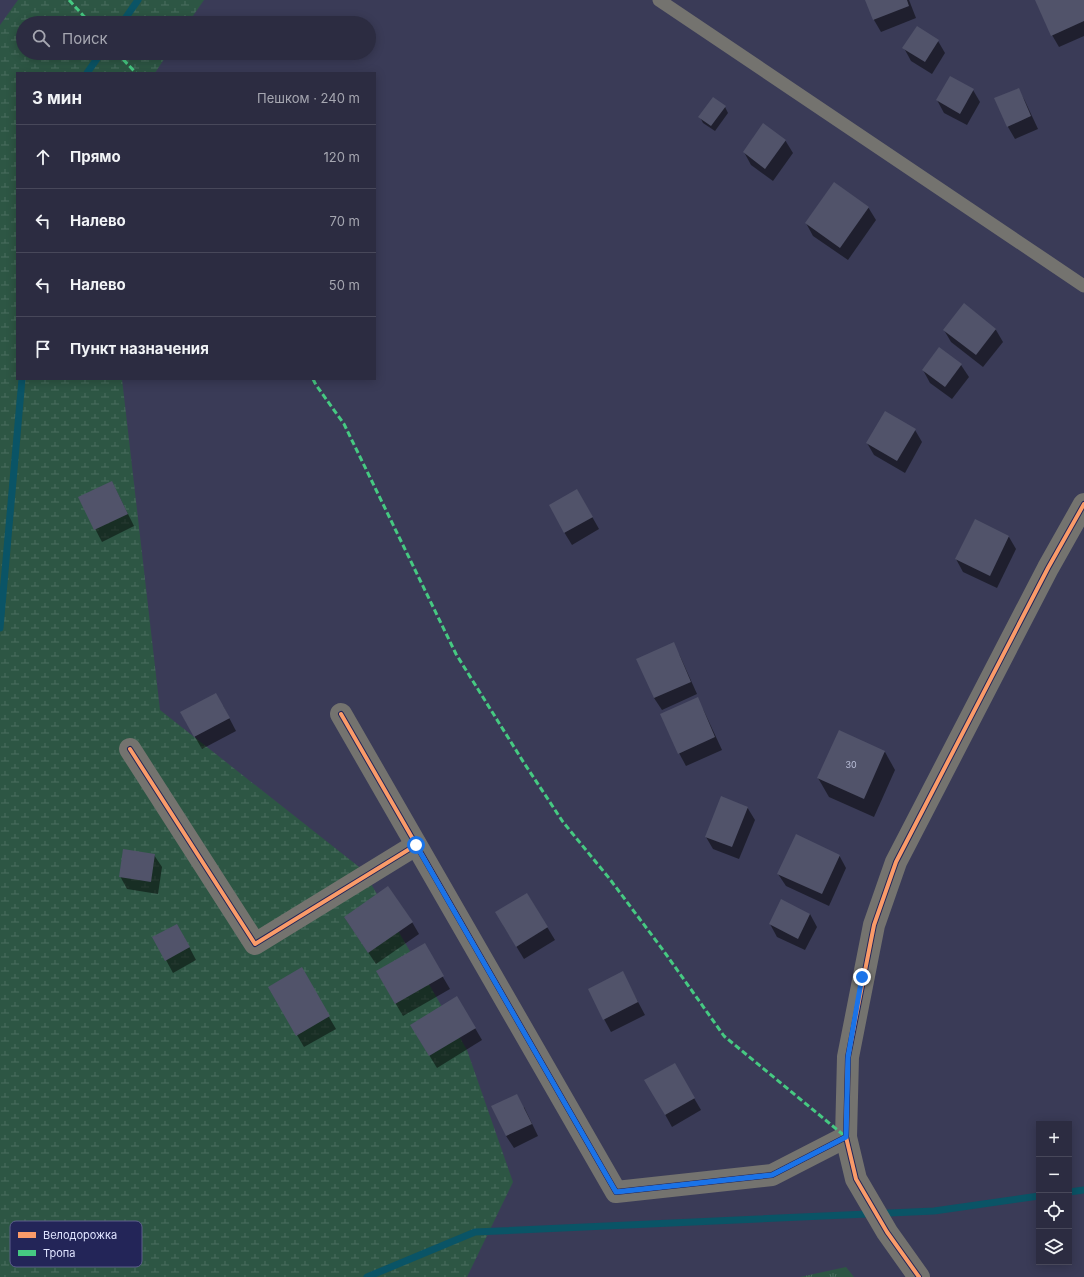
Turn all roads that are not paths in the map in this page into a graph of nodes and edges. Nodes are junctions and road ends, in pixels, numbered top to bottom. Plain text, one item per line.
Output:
1 (659, 0) edge
2 (1084, 286) edge
3 (1084, 504) edge
4 (341, 714) dead end
5 (130, 749) dead end
6 (416, 845) junction
7 (846, 1137) junction
8 (919, 1277) edge

1 - 2 lane
3 - 7 street
4 - 6 street
5 - 6 street
6 - 7 street
7 - 8 street

